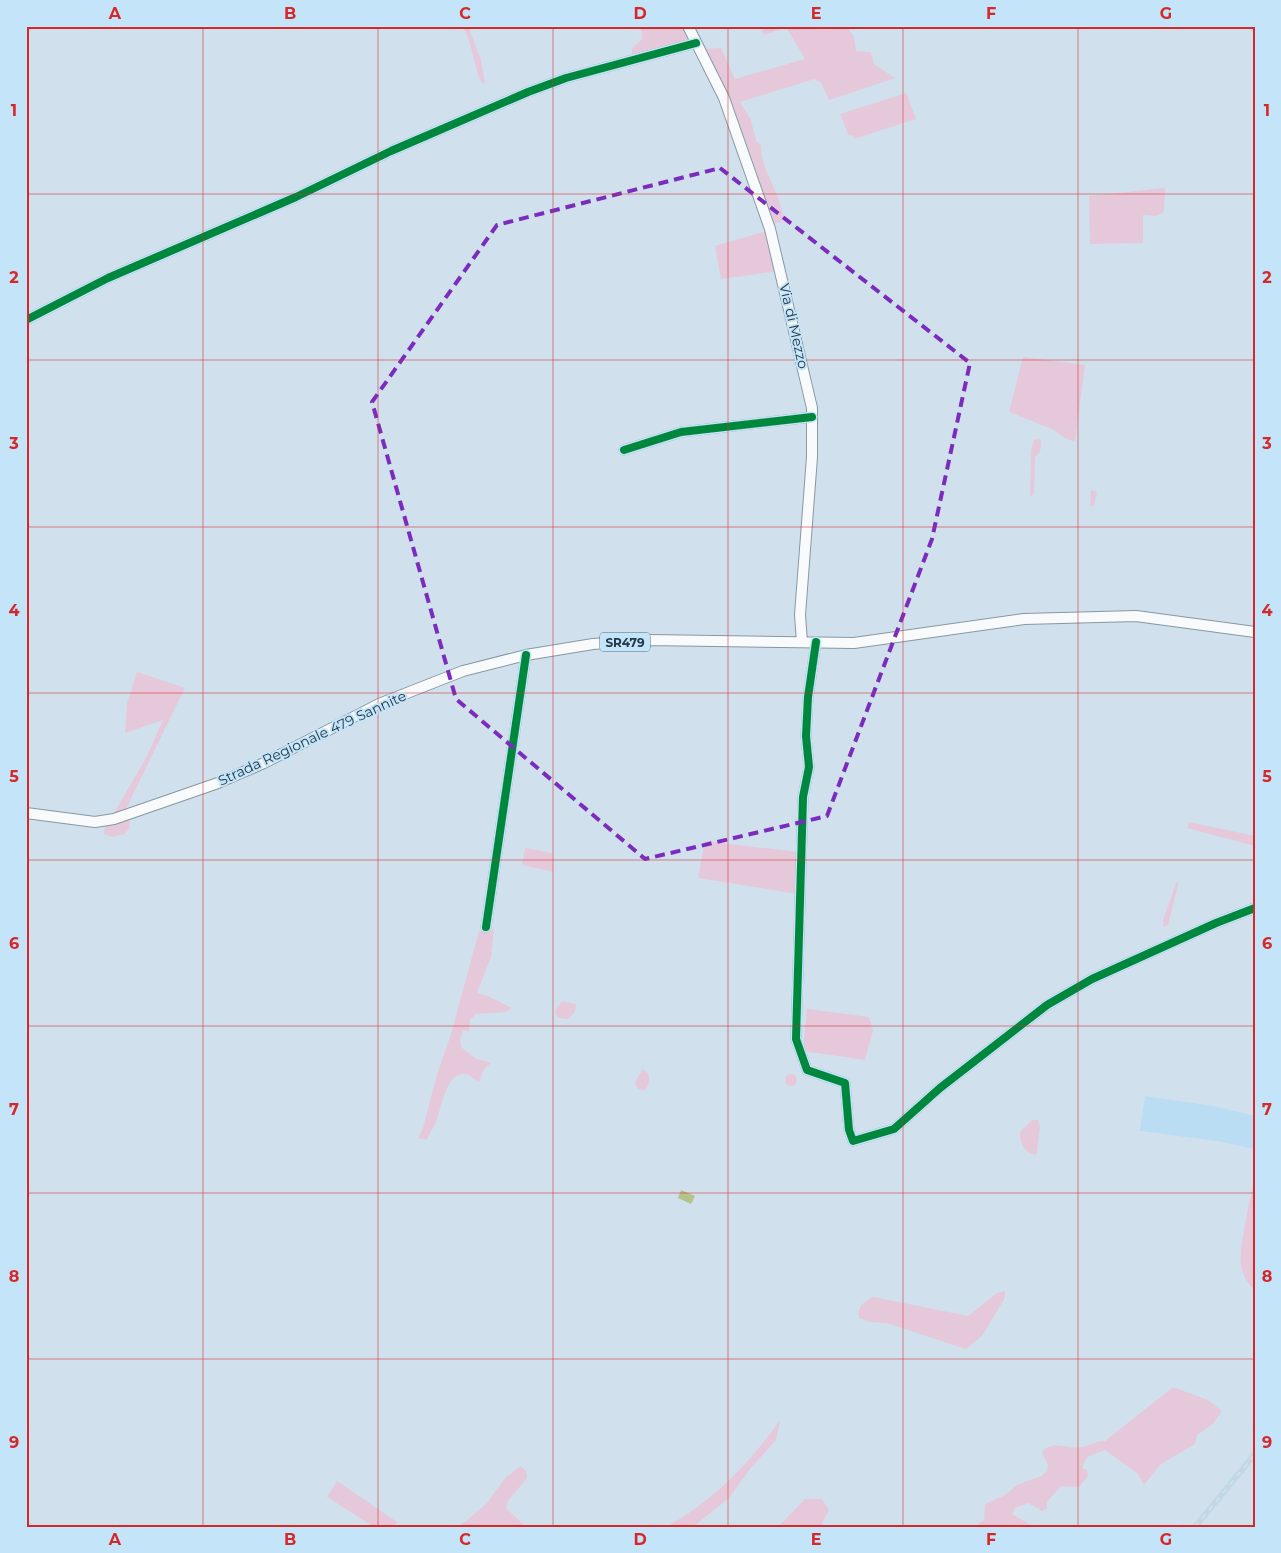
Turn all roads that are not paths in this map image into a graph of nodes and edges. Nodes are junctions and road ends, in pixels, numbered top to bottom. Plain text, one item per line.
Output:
1 (688, 26) edge
2 (696, 43) junction
3 (26, 320) edge
4 (812, 417) junction
5 (624, 450) dead end
6 (1255, 632) edge
7 (802, 642) junction
8 (816, 642) junction
9 (526, 655) junction
10 (26, 813) edge
11 (1255, 908) edge
12 (486, 927) dead end

1 - 2 main road, Via di Mezzo
2 - 3 street
2 - 4 main road, Via di Mezzo
4 - 5 street
4 - 7 main road, Via di Mezzo
6 - 8 main road, Strada Regionale 479 Sannite / SR479
7 - 8 main road, Strada Regionale 479 Sannite / SR479
7 - 9 main road, Strada Regionale 479 Sannite / SR479
8 - 11 street
9 - 10 main road, Strada Regionale 479 Sannite / SR479
9 - 12 street

